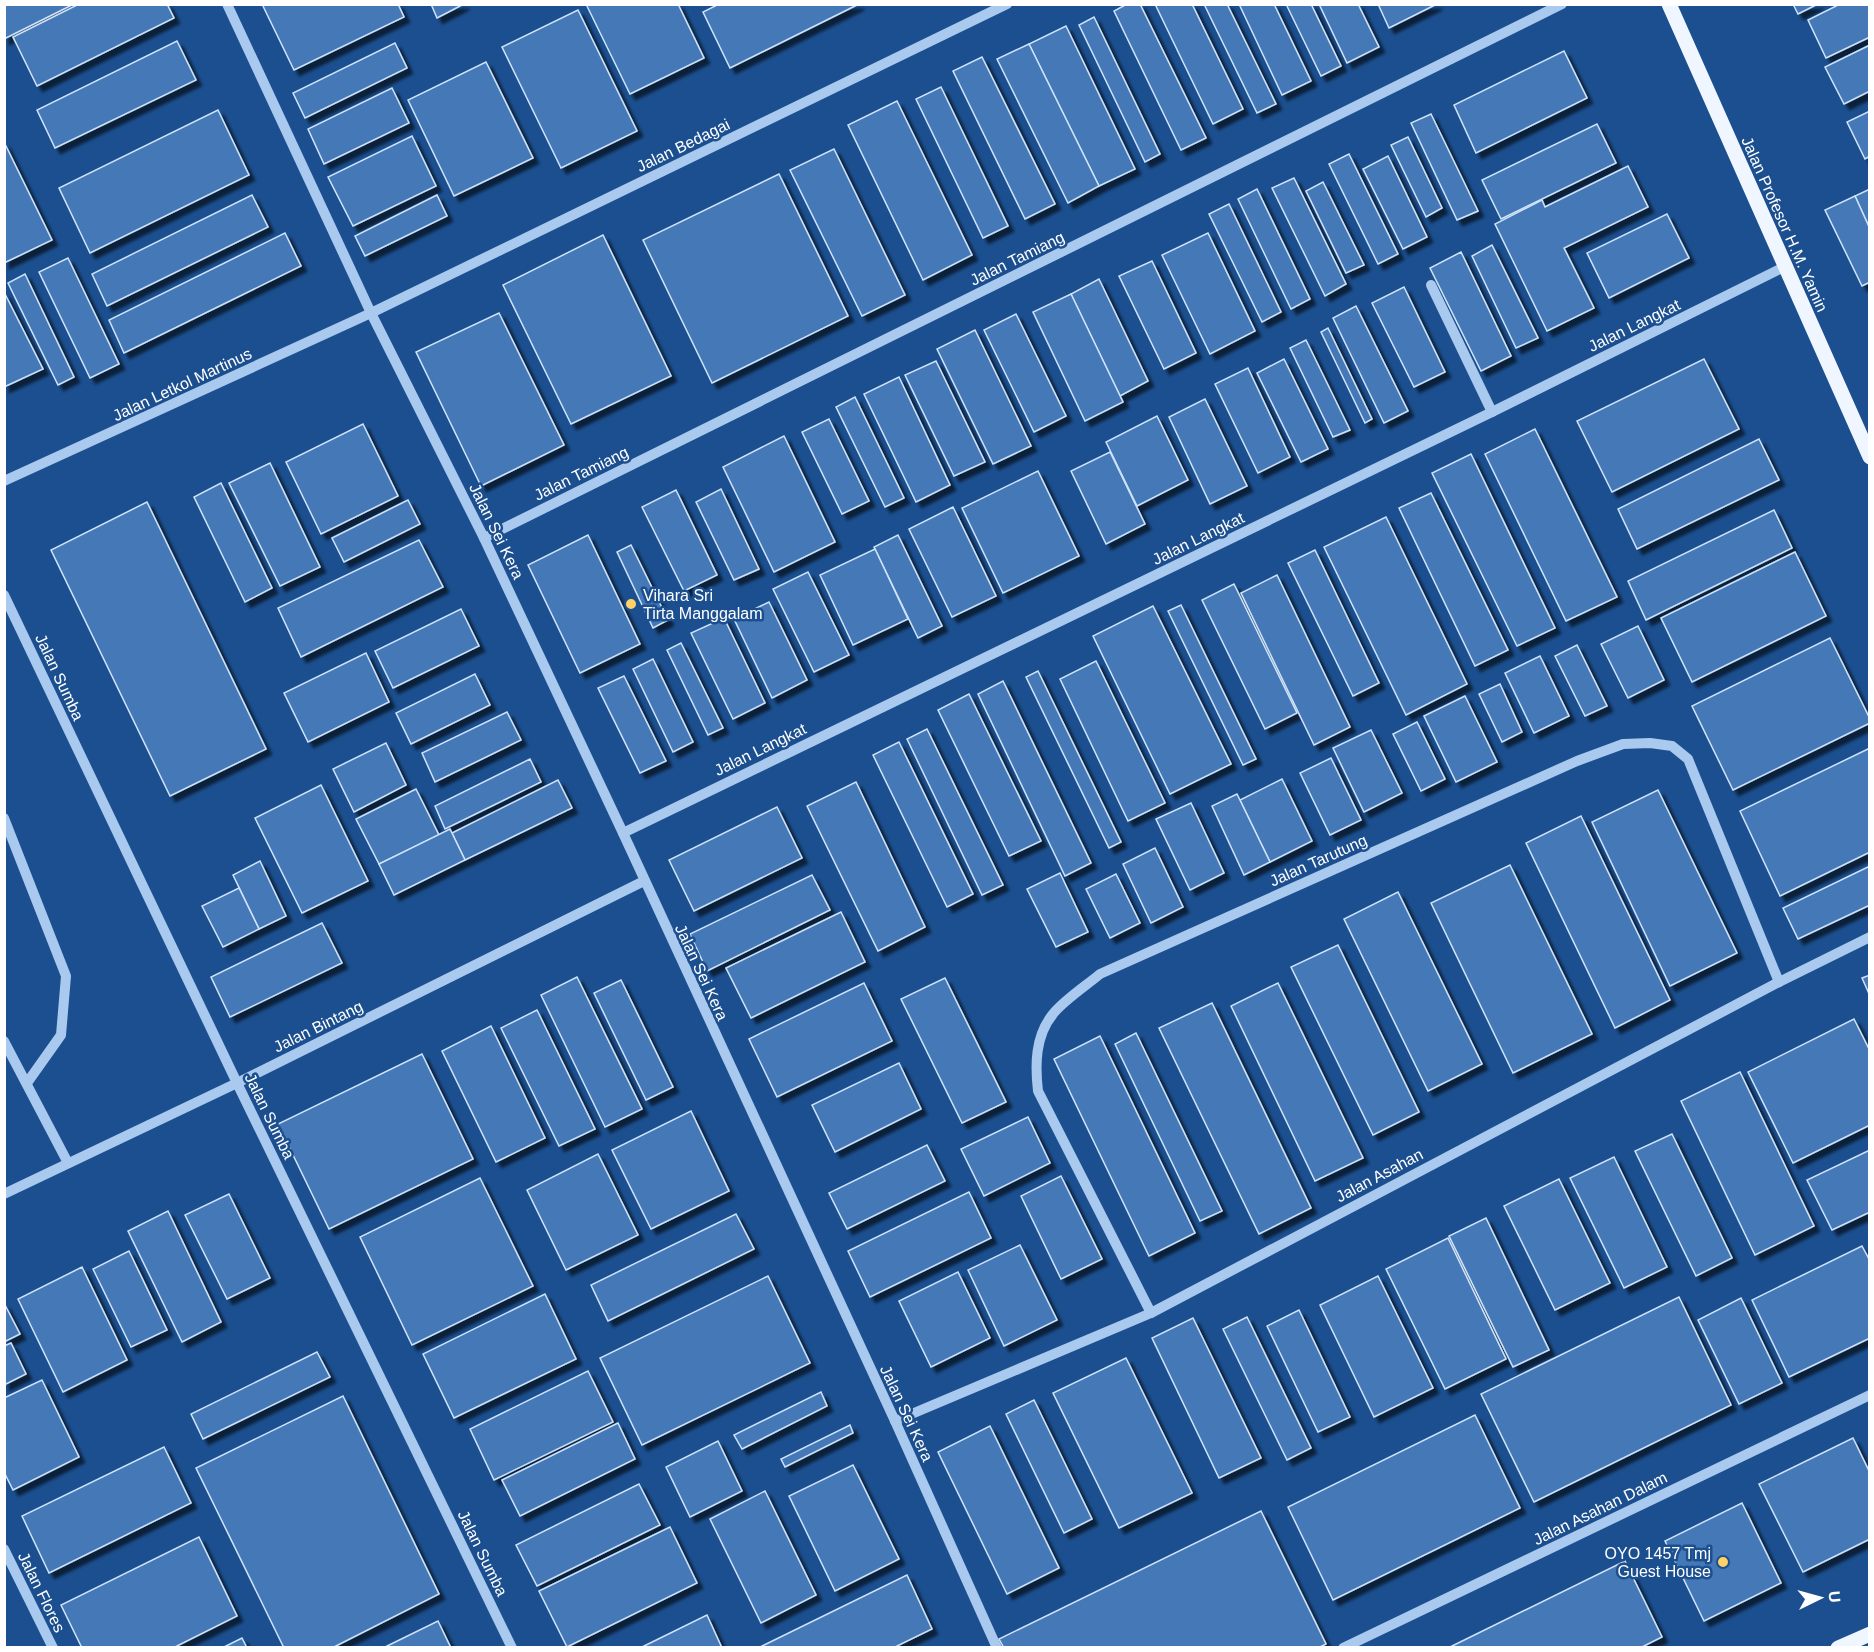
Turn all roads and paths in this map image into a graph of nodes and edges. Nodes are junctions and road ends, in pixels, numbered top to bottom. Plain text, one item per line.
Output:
1 (227, 4) edge
2 (1007, 4) edge
3 (1562, 4) edge
4 (1669, 4) edge
5 (1785, 267) junction
6 (1431, 285) dead end
7 (371, 313) junction
8 (1492, 411) junction
9 (1869, 457) edge
10 (4, 481) edge
11 (484, 538) junction
12 (4, 595) edge
13 (4, 818) edge
14 (623, 833) junction
15 (644, 881) junction
16 (1869, 937) edge
17 (1779, 982) junction
18 (4, 1041) edge
19 (27, 1083) junction
20 (237, 1083) junction
21 (68, 1163) junction
22 (4, 1194) edge
23 (1151, 1313) junction
24 (1869, 1395) edge
25 (895, 1421) junction
26 (4, 1549) edge
27 (1869, 1634) edge
28 (53, 1647) edge
29 (512, 1647) edge
30 (996, 1647) edge
31 (1343, 1647) edge
32 (1838, 1647) edge

1 - 7 street, Jalan Sei Kera
2 - 7 street, Jalan Bedagai
3 - 11 street, Jalan Tamiang
4 - 5 main road, Jalan Profesor H.M. Yamin
5 - 8 street, Jalan Langkat
5 - 9 main road, Jalan Profesor H.M. Yamin
6 - 8 street
7 - 10 street, Jalan Letkol Martinus
7 - 11 street, Jalan Sei Kera
8 - 14 street, Jalan Langkat
11 - 14 street, Jalan Sei Kera
12 - 20 street, Jalan Sumba
13 - 19 street
14 - 15 street, Jalan Sei Kera
15 - 20 street, Jalan Bintang
15 - 25 street, Jalan Sei Kera
16 - 17 street, Jalan Asahan
17 - 23 street, Jalan Asahan
17 - 23 street, Jalan Tarutung
18 - 19 street
19 - 21 street
20 - 21 street, Jalan Bintang
20 - 29 street, Jalan Sumba
21 - 22 street, Jalan Bintang
23 - 25 street, Jalan Asahan
24 - 31 street, Jalan Asahan Dalam
25 - 30 street, Jalan Sei Kera
26 - 28 street, Jalan Flores
27 - 32 main road

